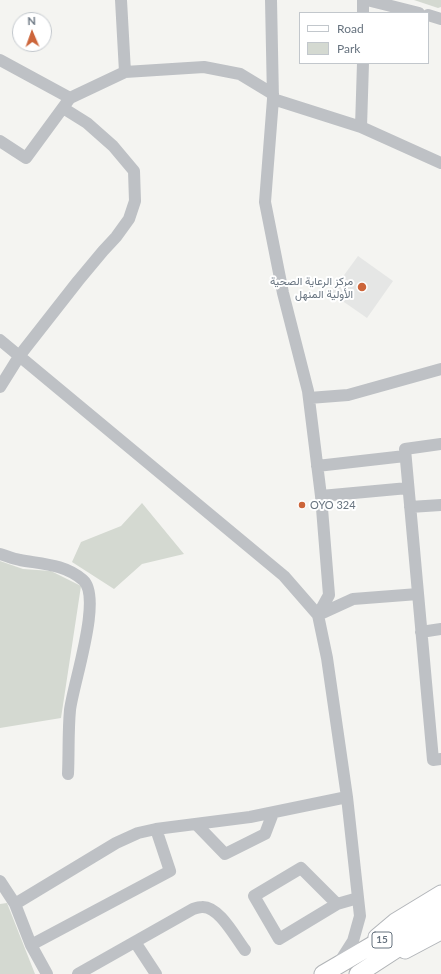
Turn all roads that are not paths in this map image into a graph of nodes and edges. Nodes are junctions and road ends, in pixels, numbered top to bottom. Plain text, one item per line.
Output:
1 (121, 0) edge
2 (271, 0) edge
3 (363, 0) edge
4 (367, 0) edge
5 (363, 12) edge
6 (415, 12) edge
7 (429, 15) edge
8 (441, 19) edge
9 (363, 64) edge
10 (2, 65) edge
11 (125, 72) junction
12 (273, 96) junction
13 (67, 103) junction
14 (361, 127) junction
15 (0, 141) edge
16 (441, 163) edge
17 (0, 340) edge
18 (20, 355) junction
19 (441, 369) edge
20 (0, 387) edge
21 (309, 398) junction
22 (441, 444) edge
23 (405, 456) junction
24 (317, 466) junction
25 (408, 488) junction
26 (321, 496) junction
27 (441, 505) edge
28 (410, 507) junction
29 (0, 554) edge
30 (418, 594) junction
31 (318, 615) junction
32 (441, 629) edge
33 (421, 632) junction
34 (441, 759) edge
35 (68, 774) dead end
36 (347, 797) junction
37 (273, 812) junction
38 (196, 824) junction
39 (156, 829) junction
40 (0, 881) edge
41 (441, 893) edge
42 (358, 898) junction
43 (15, 904) junction
44 (337, 904) junction
45 (441, 905) edge
46 (441, 920) edge
47 (441, 932) edge
48 (135, 942) junction
49 (31, 945) junction
50 (245, 950) dead end
51 (357, 954) junction
52 (338, 965) junction
53 (366, 970) edge
54 (48, 974) edge
55 (78, 974) edge
56 (156, 974) edge
57 (323, 974) edge

1 - 11 street
2 - 12 street
3 - 5 street
4 - 6 street
7 - 8 street
9 - 14 street
10 - 13 street
11 - 12 street
11 - 13 street
12 - 14 street
12 - 21 street
13 - 15 street
13 - 18 street
14 - 16 street
17 - 18 street
18 - 20 street
18 - 31 street
19 - 21 street
21 - 24 street
22 - 23 street
23 - 24 street
23 - 25 street
24 - 26 street
25 - 26 street
25 - 28 street
26 - 31 street
27 - 28 street
28 - 30 street
29 - 35 street
30 - 31 street
30 - 33 street
31 - 36 street
32 - 33 street
33 - 34 street
36 - 37 street
36 - 42 street
37 - 38 street
37 - 38 street
38 - 39 street
39 - 43 street
39 - 49 street
40 - 43 street
41 - 51 main road
42 - 44 street
42 - 52 street
43 - 49 street
44 - 44 street
45 - 51 highway, 15
46 - 53 highway, 15
47 - 53 main road
48 - 50 street
48 - 55 street
48 - 56 street
49 - 54 street
51 - 52 highway, 15
52 - 57 highway, 15

